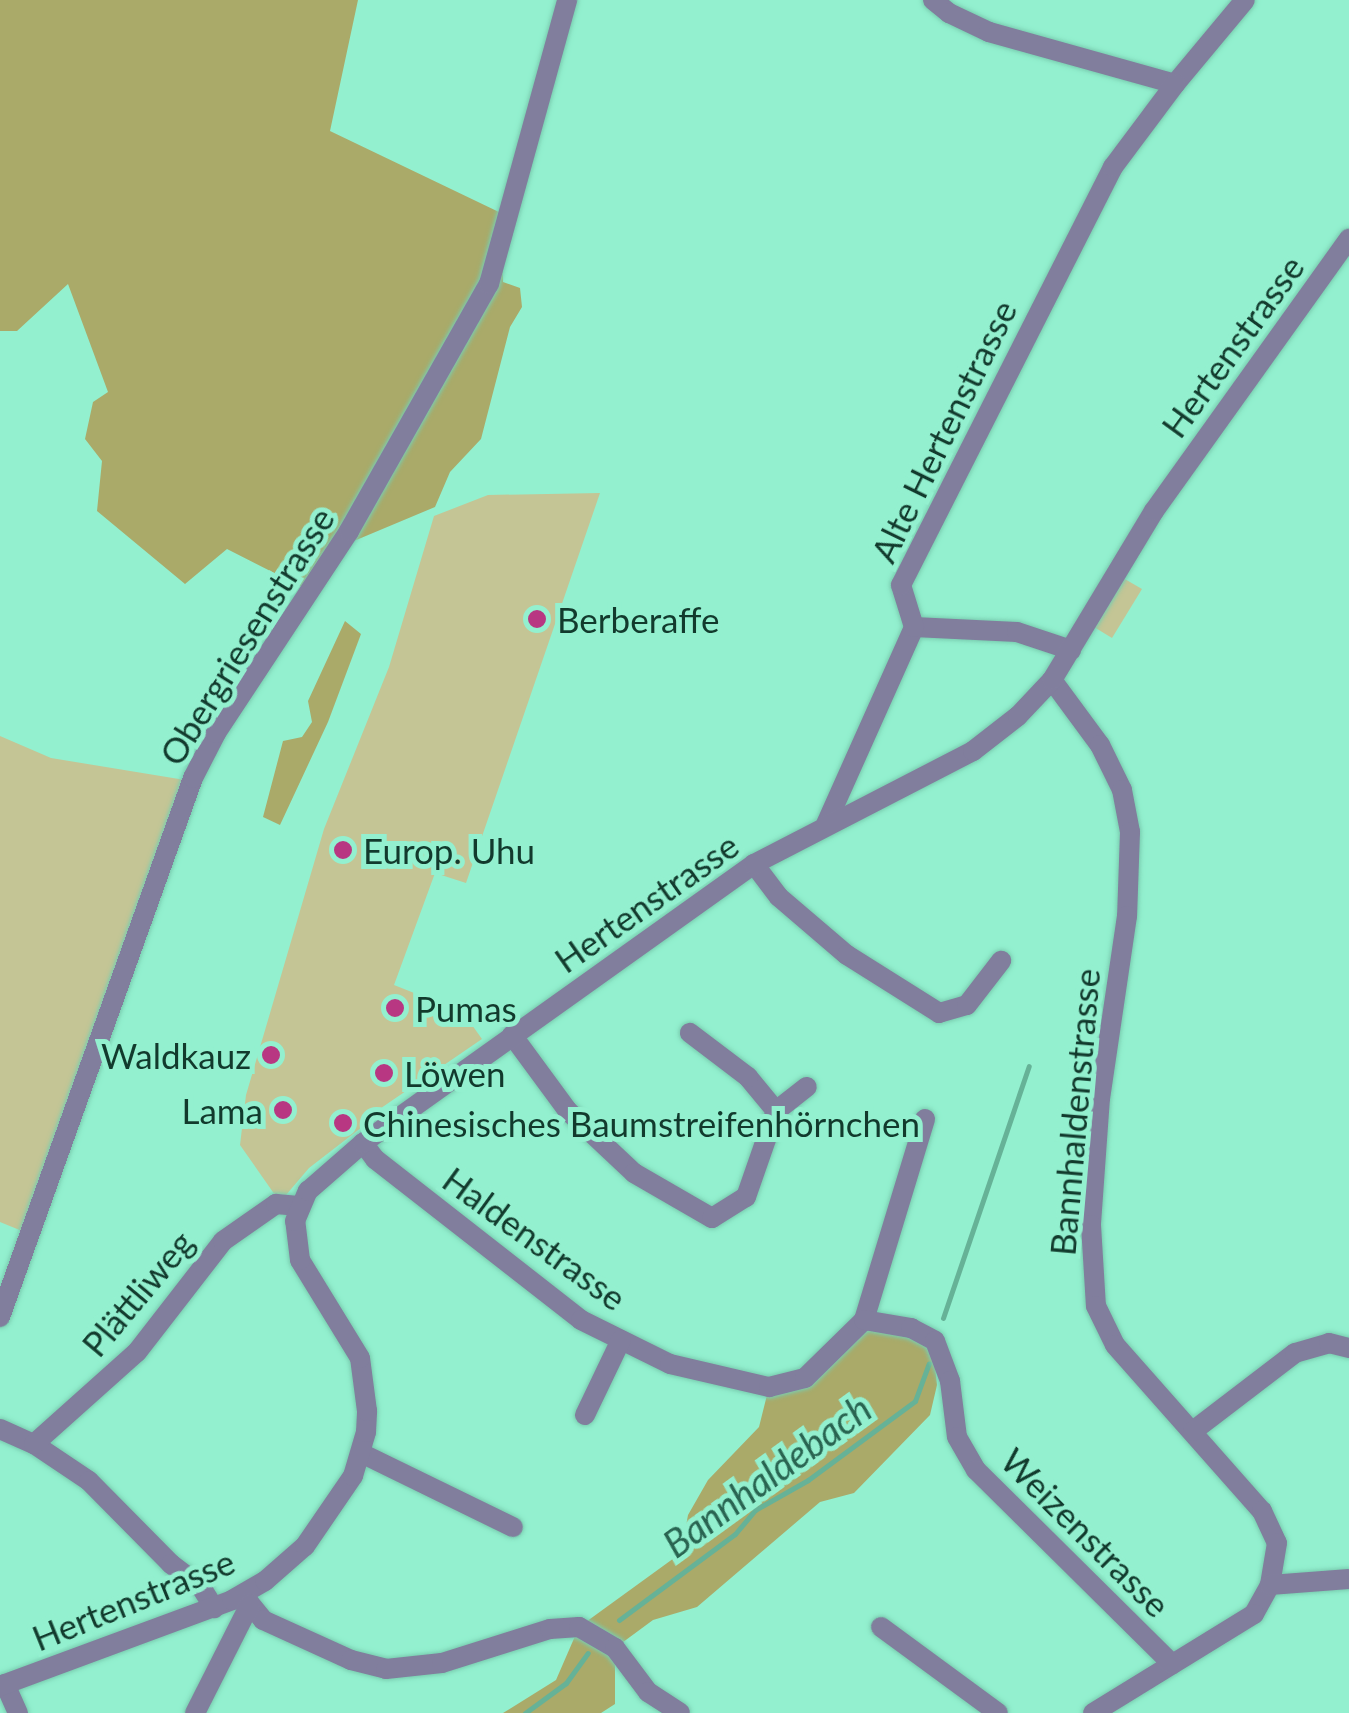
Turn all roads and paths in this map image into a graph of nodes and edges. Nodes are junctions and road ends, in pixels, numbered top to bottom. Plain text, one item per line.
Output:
1 (567, 0) edge
2 (934, 0) edge
3 (1245, 0) edge
4 (1176, 84) junction
5 (1349, 239) edge
6 (914, 628) junction
7 (1071, 650) junction
8 (1052, 680) junction
9 (826, 824) junction
10 (754, 864) junction
11 (1000, 961) dead end
12 (690, 1033) dead end
13 (512, 1035) junction
14 (807, 1087) dead end
15 (776, 1111) junction
16 (925, 1118) dead end
17 (363, 1143) junction
18 (299, 1206) junction
19 (0, 1317) edge
20 (864, 1320) junction
21 (621, 1340) junction
22 (1349, 1348) edge
23 (586, 1415) dead end
24 (0, 1429) edge
25 (1193, 1431) junction
26 (34, 1444) junction
27 (361, 1453) junction
28 (513, 1527) dead end
29 (1349, 1579) edge
30 (1270, 1586) junction
31 (246, 1600) junction
32 (214, 1608) junction
33 (881, 1627) dead end
34 (1172, 1664) junction
35 (3, 1685) edge
36 (18, 1713) edge
37 (195, 1713) edge
38 (680, 1713) edge
39 (998, 1713) edge
40 (1093, 1713) edge

1 - 19 street, Obergriesenstrasse
2 - 4 street
3 - 4 street
4 - 6 street, Alte Hertenstrasse
5 - 7 street, Hertenstrasse
6 - 7 street
6 - 9 street
7 - 8 street, Hertenstrasse
8 - 9 street, Hertenstrasse
8 - 25 street, Bannhaldenstrasse
9 - 10 street, Hertenstrasse
10 - 11 street
10 - 13 street, Hertenstrasse
12 - 15 street
13 - 15 street
13 - 17 street, Hertenstrasse
14 - 15 street
16 - 20 street, Haldenstrasse
17 - 18 street, Hertenstrasse
17 - 21 street, Haldenstrasse
18 - 26 street, Plättliweg
18 - 27 street, Hertenstrasse
20 - 21 street, Haldenstrasse
20 - 34 street, Weizenstrasse
21 - 23 street
22 - 25 street
24 - 26 street
25 - 30 street, Bannhaldenstrasse
26 - 32 street
27 - 28 street
27 - 31 street, Hertenstrasse
29 - 30 street
30 - 34 street
31 - 32 street, Hertenstrasse
31 - 37 street
31 - 38 street
32 - 35 street, Hertenstrasse
33 - 39 street
34 - 40 street
35 - 36 street

